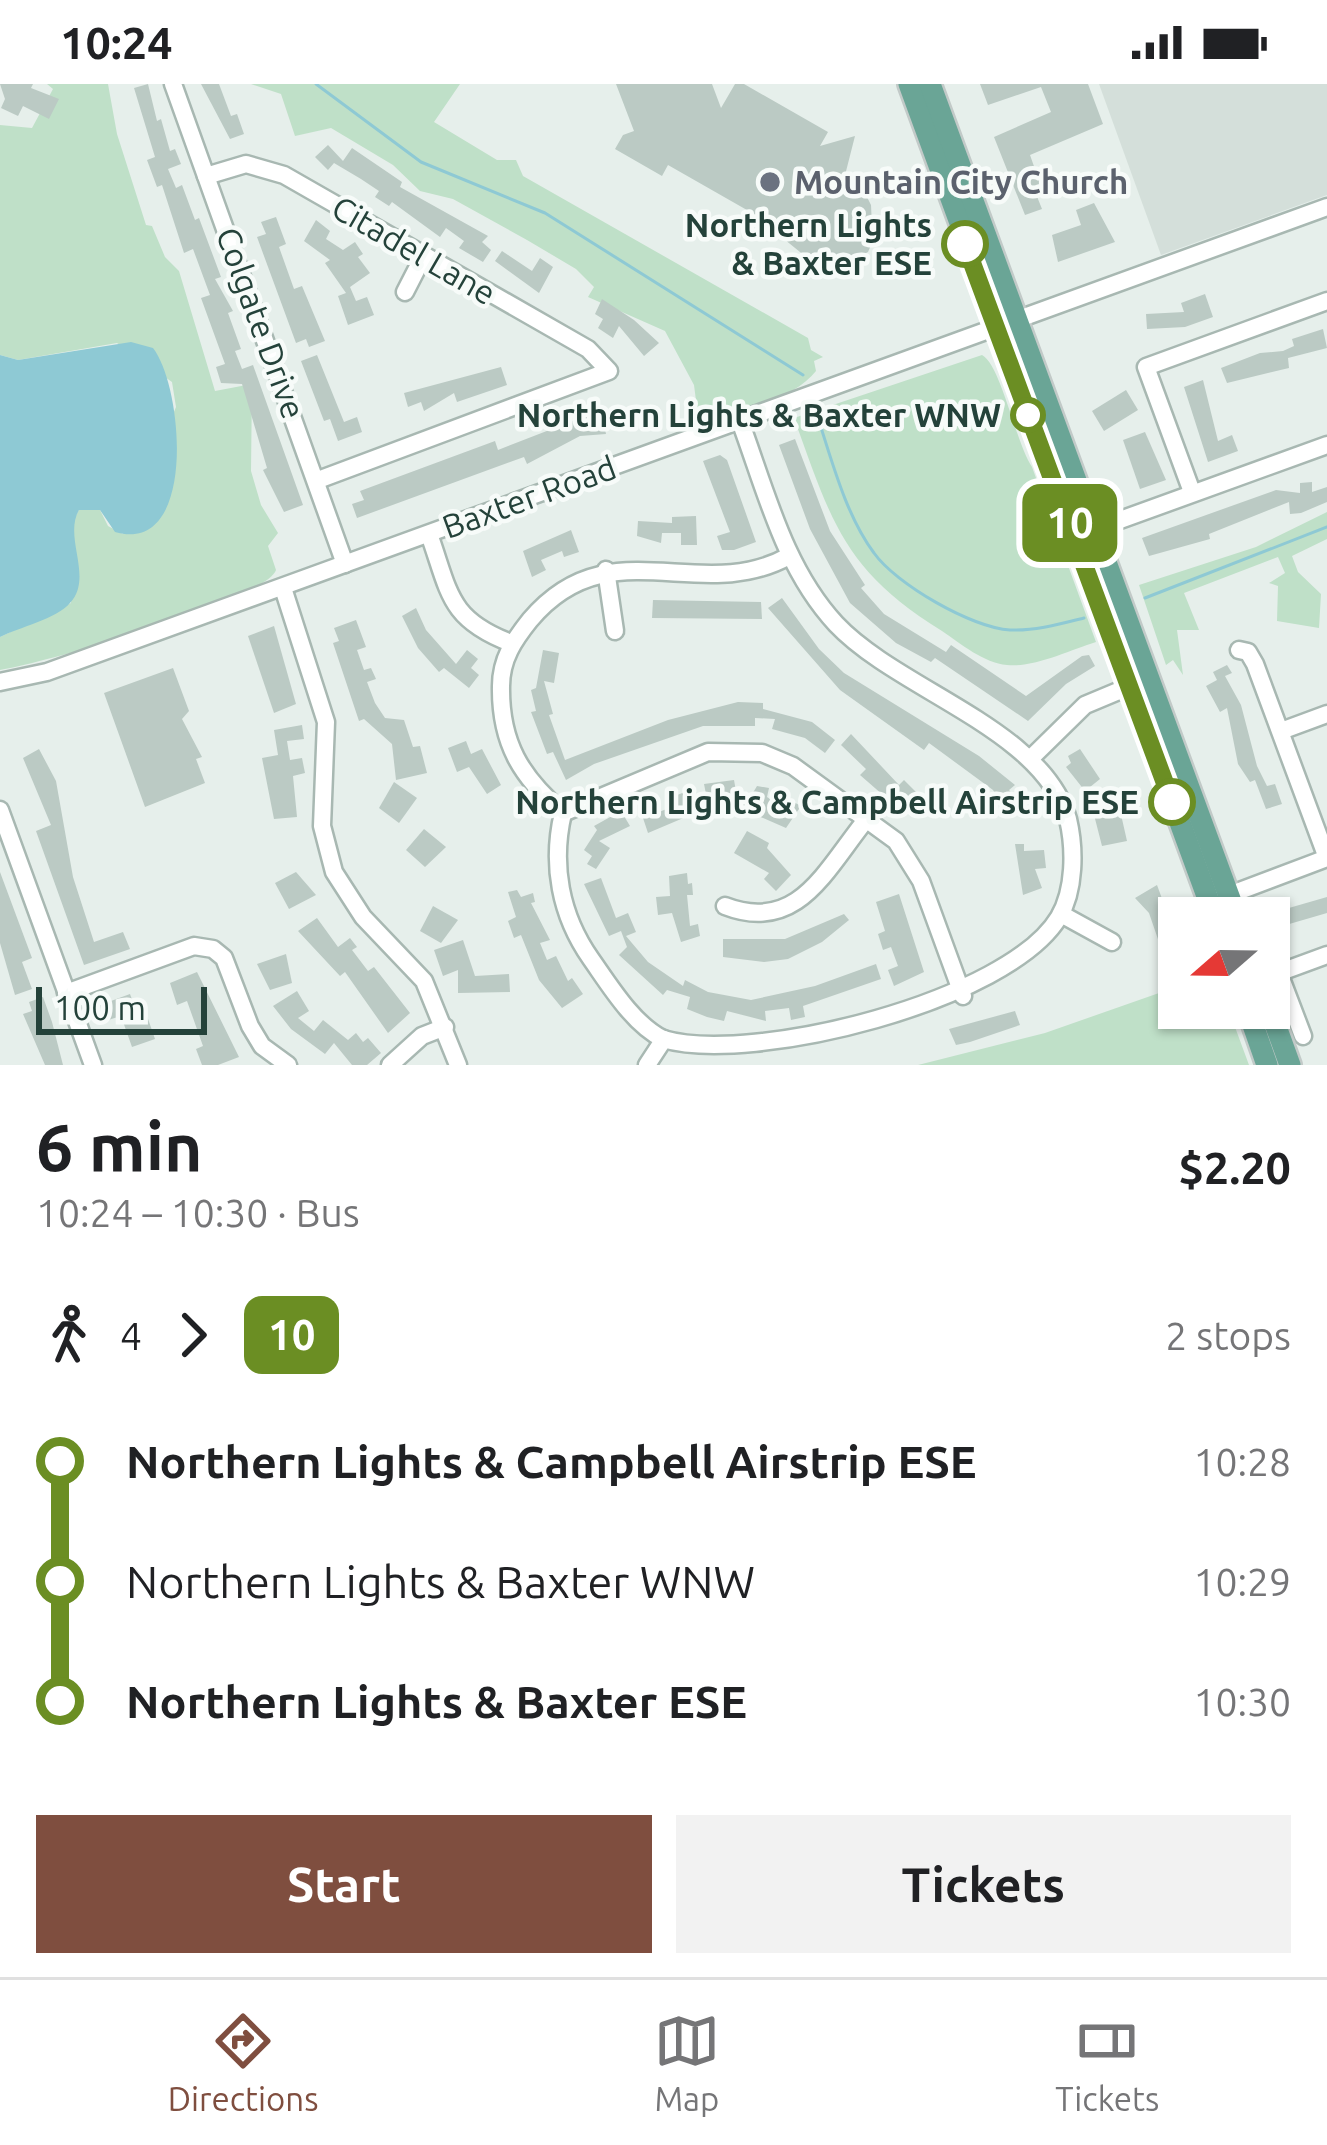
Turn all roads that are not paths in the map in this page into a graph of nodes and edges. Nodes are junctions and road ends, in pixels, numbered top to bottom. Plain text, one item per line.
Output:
1 (173, 84) edge
2 (908, 84) edge
3 (930, 84) edge
4 (206, 176) junction
5 (1327, 207) edge
6 (424, 255) junction
7 (405, 292) dead end
8 (1327, 301) edge
9 (1006, 324) junction
10 (740, 421) junction
11 (1327, 445) edge
12 (318, 480) junction
13 (1192, 492) junction
14 (1085, 533) junction
15 (429, 534) junction
16 (789, 556) junction
17 (345, 564) junction
18 (606, 570) junction
19 (283, 588) junction
20 (615, 631) dead end
21 (512, 643) junction
22 (1239, 650) dead end
23 (0, 682) edge
24 (1139, 683) junction
25 (1327, 714) edge
26 (1281, 731) junction
27 (1030, 759) junction
28 (0, 810) edge
29 (563, 813) junction
30 (865, 821) junction
31 (1327, 858) edge
32 (1215, 897) edge
33 (1237, 897) edge
34 (725, 906) dead end
35 (1061, 914) junction
36 (1112, 942) dead end
37 (1327, 956) edge
38 (1290, 969) edge
39 (66, 993) junction
40 (963, 996) junction
41 (1290, 1009) edge
42 (446, 1027) junction
43 (1255, 1029) edge
44 (1278, 1029) edge
45 (1303, 1036) dead end
46 (664, 1040) junction
47 (93, 1065) edge
48 (288, 1065) edge
49 (390, 1065) edge
50 (458, 1065) edge
51 (646, 1065) edge
52 (1268, 1065) edge
53 (1291, 1065) edge

1 - 4 street, Colgate Drive
2 - 9 main road
3 - 9 main road
4 - 6 street, Citadel Lane
4 - 12 street, Colgate Drive
5 - 9 street, Baxter Road
6 - 7 street
6 - 12 street, Citadel Lane
8 - 13 street
9 - 10 street, Baxter Road
9 - 14 main road
10 - 15 street, Baxter Road
10 - 16 street
11 - 13 street
12 - 17 street, Colgate Drive
13 - 14 street
14 - 24 main road
15 - 17 street, Baxter Road
15 - 21 street
16 - 18 street
16 - 27 street
17 - 19 street, Baxter Road
18 - 20 street
18 - 21 street
19 - 23 street, Baxter Road
19 - 42 street
21 - 29 street
22 - 26 street
24 - 27 street
24 - 32 main road
25 - 26 street
26 - 31 street
27 - 35 street
28 - 39 street
29 - 30 street
29 - 46 street
30 - 34 street
30 - 40 street
31 - 33 street
35 - 36 street
35 - 40 street
37 - 38 street
39 - 47 street
39 - 48 street
40 - 46 street
41 - 45 street
42 - 49 street
42 - 50 street
43 - 52 main road
44 - 53 main road
46 - 51 street

